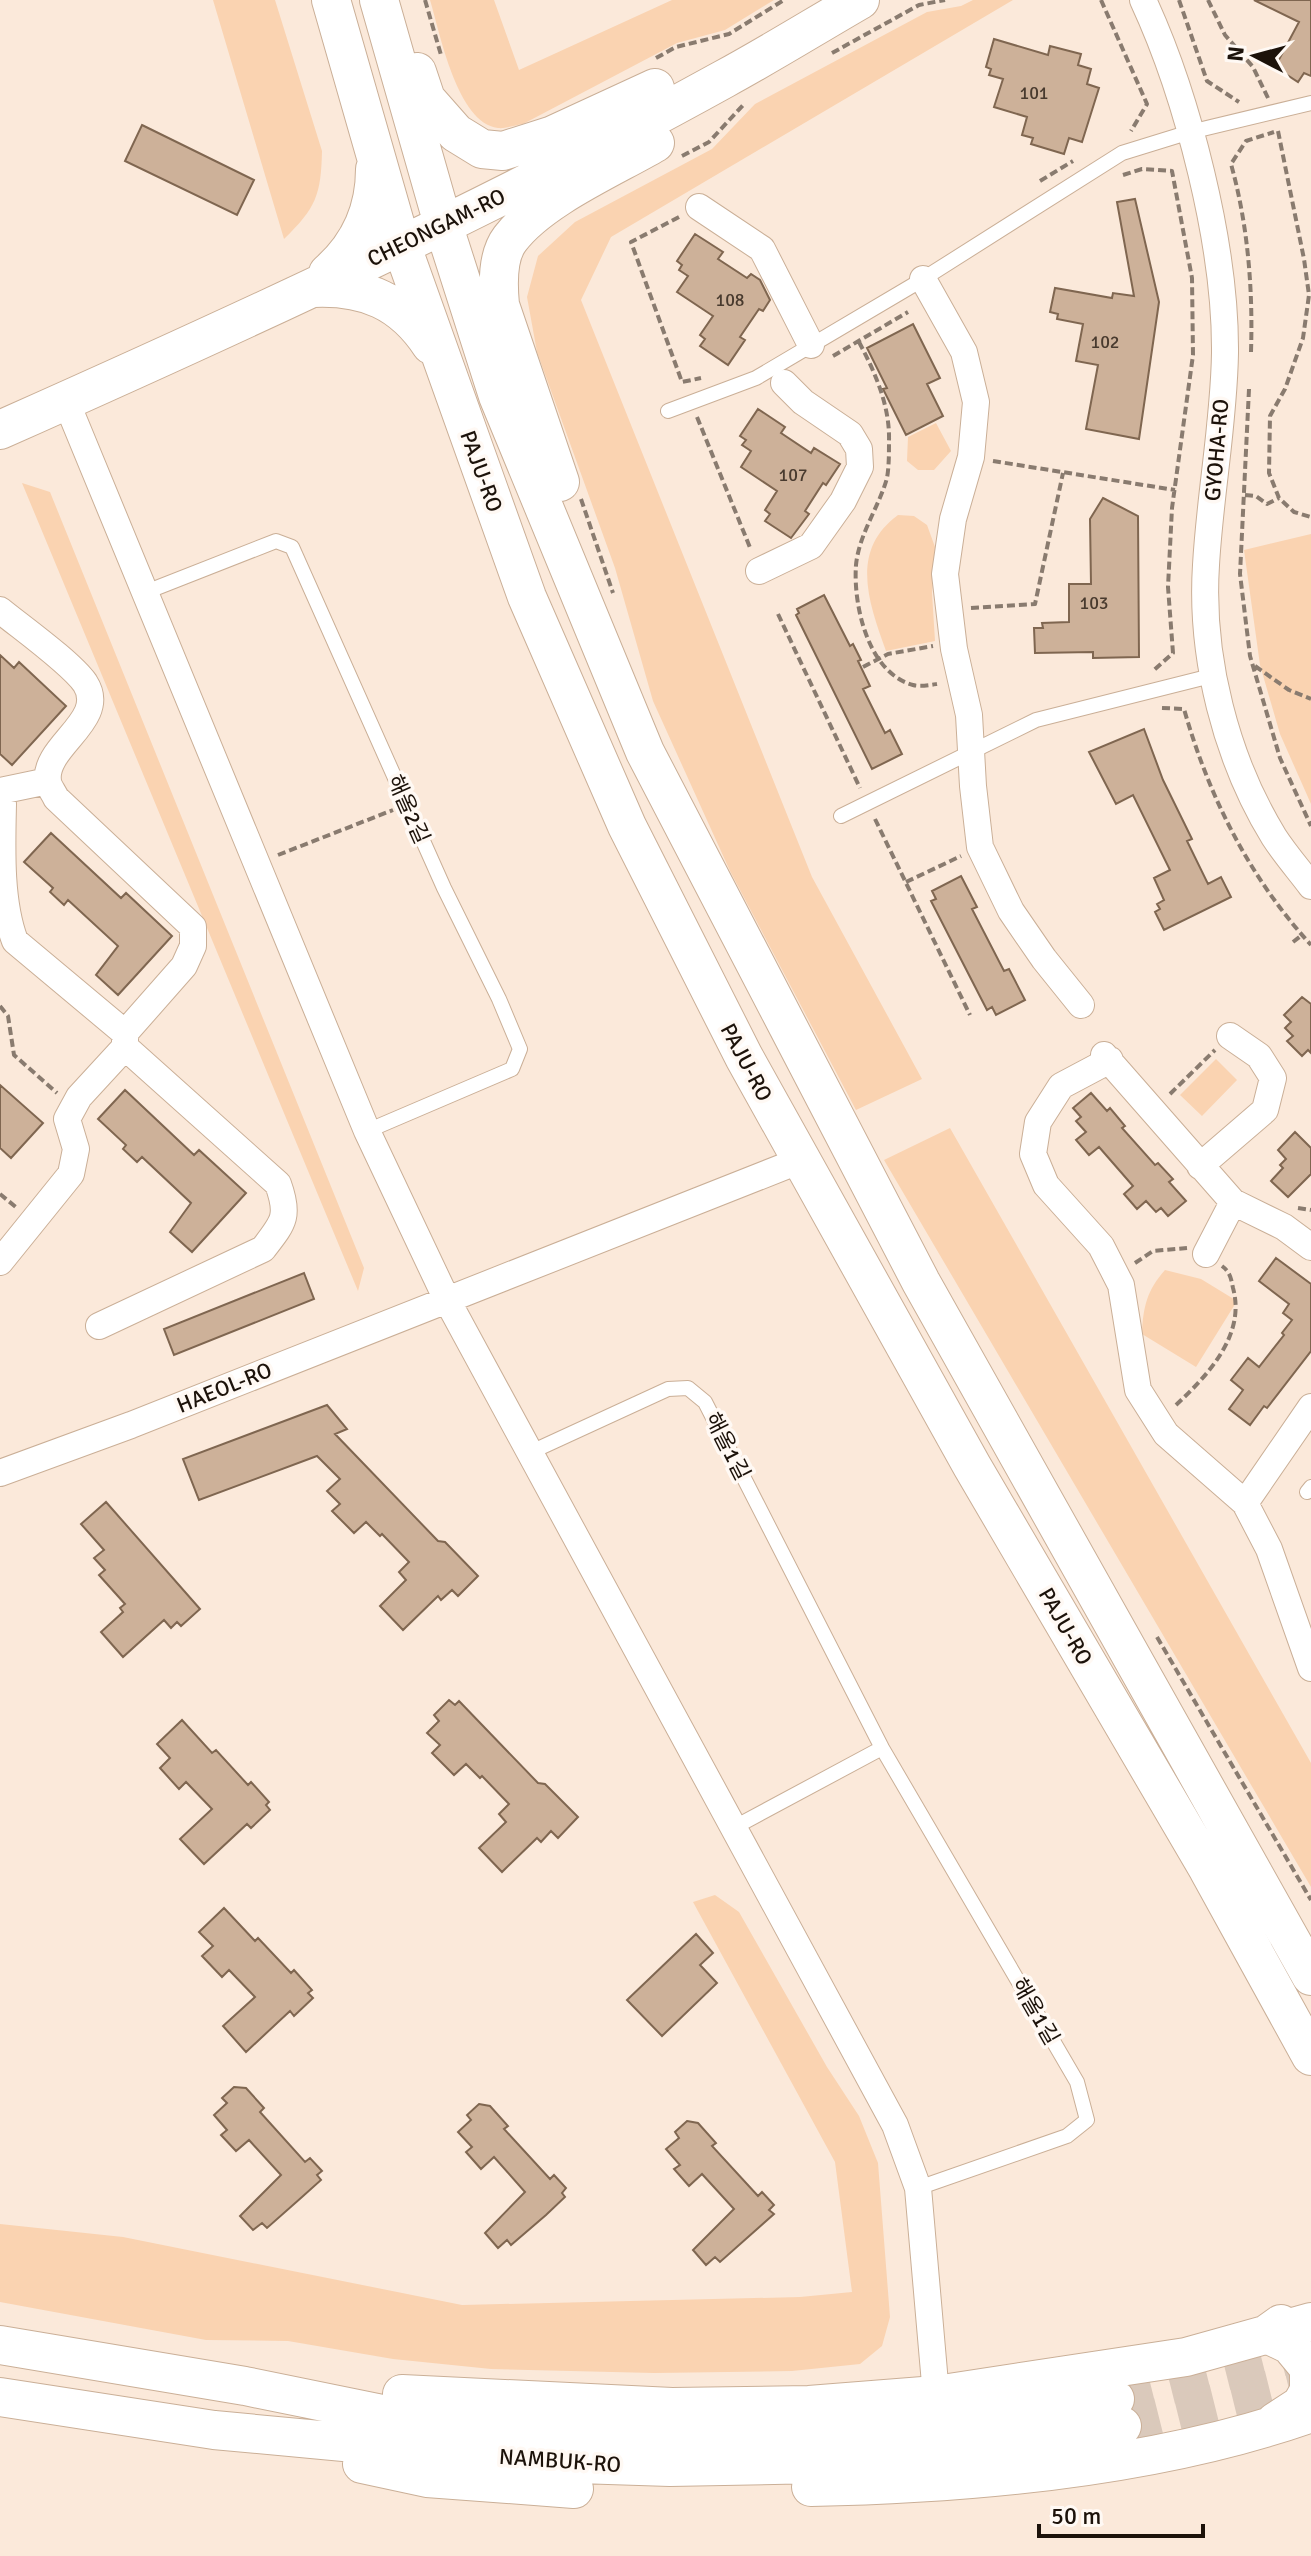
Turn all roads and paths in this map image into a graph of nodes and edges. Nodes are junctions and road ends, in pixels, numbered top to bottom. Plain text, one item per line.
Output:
1 (331, 0) edge
2 (379, 0) edge
3 (394, 0) edge
4 (425, 0) edge
5 (784, 0) edge
6 (860, 0) edge
7 (945, 0) edge
8 (1101, 0) edge
9 (1143, 0) edge
10 (1179, 0) edge
11 (1208, 0) edge
12 (827, 56) dead end
13 (442, 57) dead end
14 (650, 62) dead end
15 (736, 90) junction
16 (1269, 100) dead end
17 (1239, 102) dead end
18 (1311, 103) edge
19 (1147, 104) dead end
20 (1190, 132) junction
21 (370, 134) junction
22 (681, 157) dead end
23 (1121, 176) dead end
24 (699, 207) joint
25 (443, 224) junction
26 (401, 244) junction
27 (923, 279) junction
28 (311, 288) junction
29 (1310, 294) edge
30 (859, 342) dead end
31 (811, 345) junction
32 (1251, 361) dead end
33 (446, 369) junction
34 (709, 375) dead end
35 (1250, 376) dead end
36 (784, 383) dead end
37 (66, 401) junction
38 (668, 411) dead end
39 (696, 414) dead end
40 (0, 430) edge
41 (971, 457) junction
42 (1063, 473) junction
43 (1175, 490) junction
44 (579, 492) dead end
45 (1245, 495) junction
46 (1279, 498) junction
47 (1311, 517) edge
48 (759, 571) joint
49 (146, 592) junction
50 (614, 595) dead end
51 (1252, 604) dead end
52 (1244, 606) junction
53 (0, 610) edge
54 (964, 613) junction
55 (778, 614) dead end
56 (953, 643) junction
57 (1173, 653) dead end
58 (607, 658) junction
59 (879, 659) junction
60 (1253, 664) junction
61 (863, 667) dead end
62 (959, 670) junction
63 (1211, 676) junction
64 (1311, 699) edge
65 (1155, 707) dead end
66 (971, 753) junction
67 (48, 781) junction
68 (862, 791) dead end
69 (0, 792) edge
70 (406, 805) junction
71 (841, 816) dead end
72 (873, 816) dead end
73 (1311, 826) edge
74 (980, 847) junction
75 (257, 863) junction
76 (906, 882) junction
77 (1311, 886) edge
78 (1302, 935) junction
79 (1293, 942) dead end
80 (1311, 945) edge
81 (1081, 1005) dead end
82 (0, 1006) edge
83 (970, 1015) dead end
84 (1230, 1036) joint
85 (125, 1040) junction
86 (73, 1107) junction
87 (1154, 1110) junction
88 (367, 1131) junction
89 (801, 1160) junction
90 (1200, 1166) junction
91 (1233, 1202) junction
92 (1311, 1247) edge
93 (1206, 1254) junction
94 (0, 1262) edge
95 (1116, 1274) junction
96 (446, 1298) junction
97 (99, 1326) dead end
98 (1311, 1407) edge
99 (1163, 1430) junction
100 (531, 1452) junction
101 (0, 1473) edge
102 (1245, 1503) junction
103 (1158, 1638) dead end
104 (1311, 1668) edge
105 (882, 1748) junction
106 (733, 1828) junction
107 (1311, 1900) edge
108 (1311, 1976) edge
109 (1311, 2056) edge
110 (918, 2188) junction
111 (1311, 2303) edge
112 (1311, 2322) edge
113 (1267, 2334) junction
114 (0, 2345) edge
115 (245, 2386) junction
116 (936, 2395) junction
117 (0, 2397) edge
118 (1311, 2413) edge
119 (214, 2430) junction
120 (1263, 2431) junction

1 - 21 main road, PAJU-RO
2 - 25 main road, PAJU-RO
3 - 15 main road
4 - 13 path
5 - 14 path
6 - 15 main road, CHEONGAM-RO
7 - 12 path
8 - 19 path
9 - 20 street, GYOHA-RO
10 - 17 path
11 - 16 path
15 - 22 path
15 - 25 main road, CHEONGAM-RO
15 - 58 main road
18 - 20 lane
20 - 27 lane
20 - 63 street, GYOHA-RO
21 - 26 main road, PAJU-RO
21 - 28 main road
23 - 43 path
24 - 31 street
24 - 34 path
25 - 26 main road, CHEONGAM-RO
25 - 58 main road, PAJU-RO
26 - 28 main road, CHEONGAM-RO
26 - 33 main road, PAJU-RO
27 - 31 lane
27 - 41 street
28 - 33 main road
28 - 37 main road, CHEONGAM-RO
29 - 32 path
29 - 46 path
30 - 59 path
31 - 38 lane
33 - 89 main road, PAJU-RO
35 - 45 path
36 - 48 street
37 - 40 main road, CHEONGAM-RO
37 - 49 street
39 - 48 path
41 - 42 path
41 - 54 street
42 - 43 path
42 - 54 path
43 - 57 path
44 - 50 path
45 - 46 path
45 - 52 path
46 - 47 path
49 - 70 lane, 해올2길
49 - 75 street
51 - 52 path
52 - 60 path
53 - 67 street
54 - 56 street
55 - 68 path
56 - 59 path
56 - 62 street
58 - 108 main road, PAJU-RO
59 - 61 path
59 - 62 path
60 - 64 path
60 - 73 path
62 - 66 street
63 - 66 lane
63 - 77 street, GYOHA-RO
65 - 78 path
66 - 71 lane
66 - 74 street
67 - 69 street
67 - 85 street
69 - 85 street
70 - 75 path
70 - 88 lane, 해올2길
72 - 76 path
74 - 76 path
74 - 81 street
75 - 88 street
76 - 83 path
78 - 79 path
78 - 80 path
82 - 86 path
84 - 87 path
84 - 90 street
85 - 86 street
85 - 97 street
86 - 94 street
87 - 90 street
87 - 95 street
88 - 96 street
89 - 96 street, HAEOL-RO
89 - 109 main road, PAJU-RO
90 - 91 street
91 - 92 street
91 - 93 street
93 - 95 path
93 - 99 path
95 - 99 street
96 - 100 street
96 - 101 street, HAEOL-RO
98 - 102 street
99 - 102 street
100 - 105 lane, 해올1길
100 - 106 street
102 - 104 street
103 - 107 path
105 - 106 lane
105 - 110 lane, 해올1길
106 - 110 street
110 - 116 street
111 - 113 main road
112 - 113 main road
113 - 116 main road
113 - 120 main road
114 - 115 main road, NAMBUK-RO
115 - 116 main road
115 - 119 main road, NAMBUK-RO
117 - 119 main road, NAMBUK-RO
118 - 120 main road
119 - 120 main road

